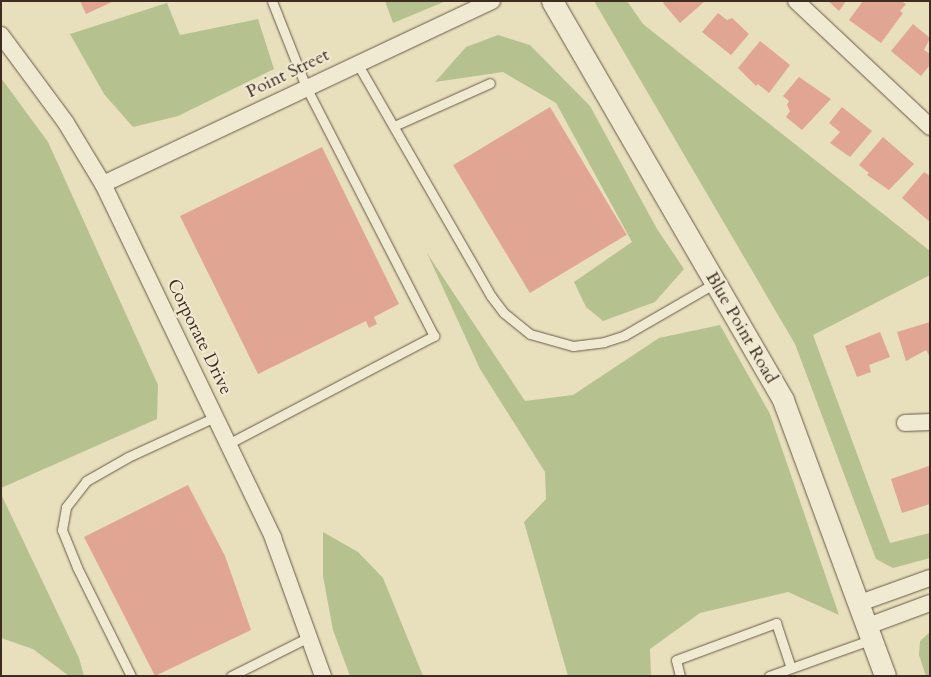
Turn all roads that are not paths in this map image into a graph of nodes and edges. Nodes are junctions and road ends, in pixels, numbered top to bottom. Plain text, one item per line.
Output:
1 (272, 1) edge
2 (492, 1) edge
3 (552, 1) edge
4 (796, 1) edge
5 (1, 35) edge
6 (357, 63) junction
7 (490, 83) dead end
8 (306, 87) junction
9 (394, 126) junction
10 (930, 127) edge
11 (103, 184) junction
12 (715, 283) junction
13 (215, 416) junction
14 (905, 422) dead end
15 (930, 422) edge
16 (228, 444) junction
17 (930, 578) edge
18 (860, 603) junction
19 (930, 604) edge
20 (870, 632) junction
21 (309, 637) junction
22 (791, 668) junction
23 (131, 676) edge
24 (231, 676) edge
25 (323, 676) edge
26 (680, 676) edge
27 (769, 676) edge
28 (885, 676) edge

1 - 8 lane
2 - 6 street, Point Street
3 - 12 street, Blue Point Road
4 - 10 street
5 - 11 street, Corporate Drive
6 - 8 street, Point Street
6 - 9 lane
7 - 9 lane
8 - 11 street, Point Street
8 - 16 lane
9 - 12 lane
11 - 13 street, Corporate Drive
12 - 18 street, Blue Point Road
13 - 16 street, Corporate Drive
13 - 23 lane
14 - 15 street
16 - 21 street, Corporate Drive
17 - 18 street
18 - 20 street, Blue Point Road
19 - 20 street
20 - 22 lane
20 - 28 street, Blue Point Road
21 - 24 lane
21 - 25 street, Corporate Drive
22 - 26 lane
22 - 27 lane

